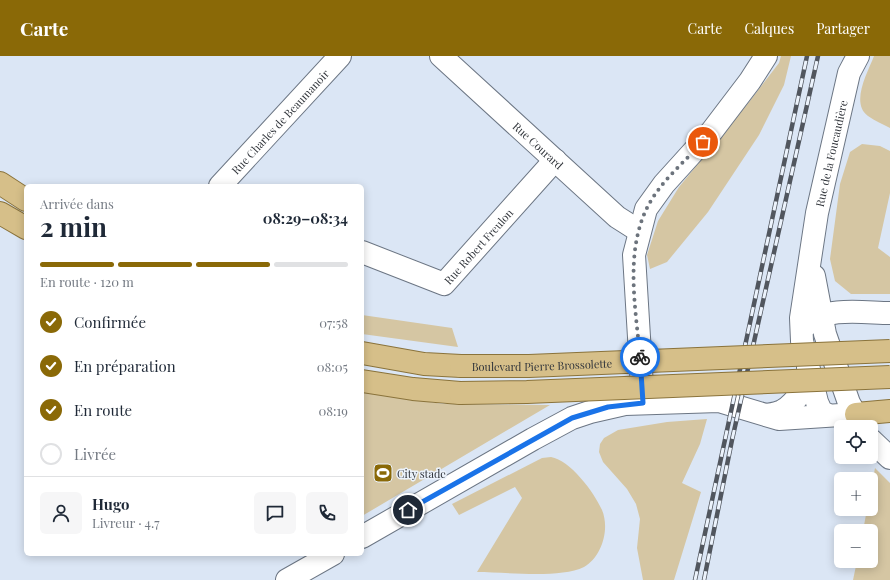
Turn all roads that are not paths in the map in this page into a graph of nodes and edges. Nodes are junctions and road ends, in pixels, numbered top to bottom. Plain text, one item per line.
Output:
1 (340, 56) edge
2 (441, 56) edge
3 (766, 56) edge
4 (858, 56) edge
5 (555, 160) junction
6 (0, 183) edge
7 (222, 184) edge
8 (24, 199) edge
9 (0, 212) edge
10 (24, 227) edge
11 (639, 230) junction
12 (364, 253) edge
13 (810, 253) junction
14 (890, 313) edge
15 (820, 316) junction
16 (802, 341) junction
17 (890, 351) edge
18 (364, 353) edge
19 (808, 365) junction
20 (890, 377) edge
21 (364, 381) edge
22 (643, 403) junction
23 (890, 411) edge
24 (826, 414) junction
25 (766, 415) junction
26 (859, 420) edge
27 (878, 447) edge
28 (890, 458) edge
29 (364, 536) edge
30 (329, 556) edge
31 (287, 580) edge

1 - 7 street, Rue Charles de Beaumanoir
2 - 5 street, Rue Courard
3 - 11 street
4 - 13 street, Rue de la Foucaudière
5 - 11 street, Rue Courard
5 - 12 street, Rue Robert Freulon
6 - 8 main road
9 - 10 main road
11 - 22 street
13 - 15 street, Rue de la Foucaudière
13 - 16 street, Rue de la Foucaudière
14 - 15 street
15 - 16 street
15 - 26 street, Rue de la Foucaudière
16 - 19 street, Rue de la Foucaudière
17 - 18 main road, Boulevard Pierre Brossolette, bridge
19 - 24 street, Rue de la Foucaudière
19 - 25 street, Rue de la Foucaudière
20 - 21 main road, bridge
22 - 25 street
22 - 29 street
23 - 26 main road
24 - 25 street
24 - 26 street
27 - 28 street
30 - 31 street

